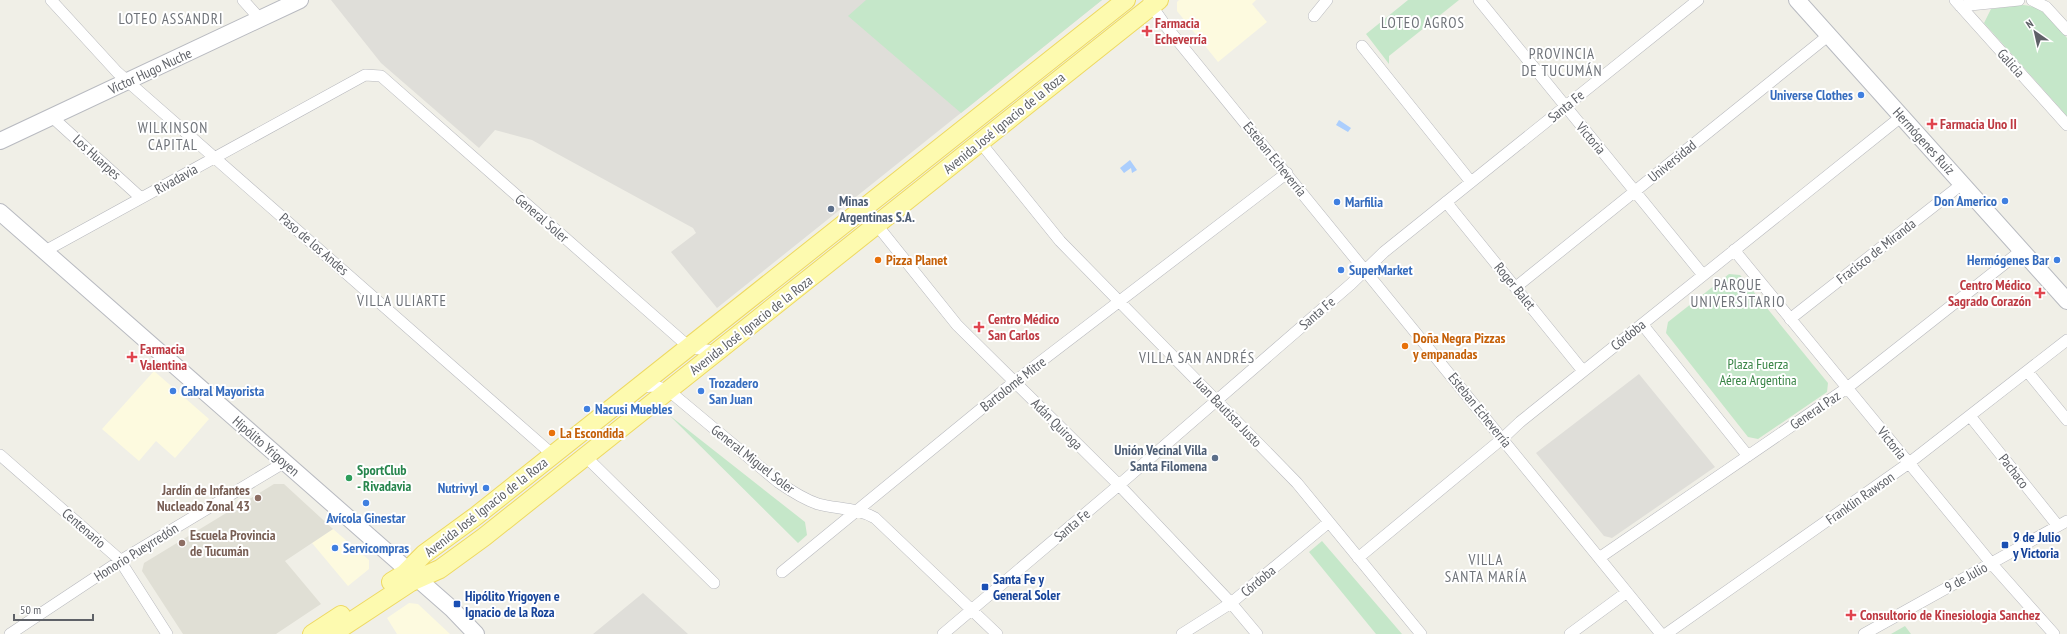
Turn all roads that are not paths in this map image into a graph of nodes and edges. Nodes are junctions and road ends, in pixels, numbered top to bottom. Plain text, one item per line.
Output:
1 (51, 0) edge
2 (244, 0) edge
3 (300, 0) edge
4 (1126, 0) edge
5 (1327, 0) edge
6 (1479, 0) edge
7 (1698, 0) edge
8 (1797, 0) edge
9 (2019, 0) edge
10 (2033, 0) edge
11 (1153, 2) edge
12 (1957, 3) edge
13 (1314, 16) dead end
14 (260, 19) junction
15 (2067, 30) edge
16 (1828, 35) junction
17 (1362, 46) dead end
18 (371, 74) joint
19 (128, 81) junction
20 (1565, 106) junction
21 (1902, 116) junction
22 (52, 117) junction
23 (2067, 126) edge
24 (0, 141) edge
25 (980, 142) junction
26 (216, 157) junction
27 (1287, 173) junction
28 (1471, 182) junction
29 (1962, 184) junction
30 (1635, 191) junction
31 (142, 198) junction
32 (1446, 202) junction
33 (864, 209) junction
34 (2, 216) edge
35 (877, 225) junction
36 (1734, 250) junction
37 (2022, 250) junction
38 (45, 251) junction
39 (1365, 270) junction
40 (1703, 275) junction
41 (1516, 287) junction
42 (2067, 301) edge
43 (1119, 302) junction
44 (1790, 319) junction
45 (1642, 324) junction
46 (2067, 340) edge
47 (689, 347) junction
48 (717, 352) junction
49 (1584, 371) junction
50 (2027, 371) junction
51 (1014, 382) junction
52 (639, 387) junction
53 (1847, 388) junction
54 (668, 390) junction
55 (1216, 401) junction
56 (1970, 416) junction
57 (2067, 420) edge
58 (1502, 438) junction
59 (0, 455) edge
60 (553, 455) junction
61 (585, 456) junction
62 (1748, 456) junction
63 (285, 462) junction
64 (1909, 463) junction
65 (1119, 485) junction
66 (856, 511) junction
67 (1329, 522) junction
68 (2062, 524) edge
69 (1358, 558) junction
70 (1599, 558) junction
71 (120, 561) junction
72 (1991, 563) junction
73 (782, 572) dead end
74 (412, 574) junction
75 (714, 583) dead end
76 (1627, 592) junction
77 (1231, 603) junction
78 (971, 610) junction
79 (10, 634) edge
80 (167, 634) edge
81 (312, 634) edge
82 (332, 634) edge
83 (476, 634) edge
84 (943, 634) edge
85 (997, 634) edge
86 (1182, 634) edge
87 (1257, 634) edge
88 (1421, 634) edge
89 (1570, 634) edge
90 (1661, 634) edge
91 (1666, 634) edge
92 (1864, 634) edge
93 (2054, 634) edge

1 - 19 street
2 - 14 street
3 - 14 street, Víctor Hugo Nuche
4 - 33 main road, Avenida José Ignacio de la Roza
5 - 13 street
6 - 20 street, Victoria
7 - 20 street, Santa Fe
8 - 16 street, Hermógenes Ruiz
9 - 12 street
10 - 15 street
11 - 25 main road, Avenida José Ignacio de la Roza
11 - 27 street, Esteban Echeverría
12 - 23 street, Galicia
14 - 19 street, Víctor Hugo Nuche
16 - 21 street, Hermógenes Ruiz
16 - 30 street, Universidad
17 - 28 street
18 - 26 street, Rivadavia
18 - 47 street, General Soler
19 - 22 street, Víctor Hugo Nuche
19 - 26 street, Paso de los Andes
20 - 28 street, Santa Fe
20 - 30 street, Victoria
21 - 29 street, Hermógenes Ruiz
21 - 36 street, Córdoba
22 - 24 street, Víctor Hugo Nuche
22 - 31 street, Los Huarpes
25 - 35 main road, Avenida José Ignacio de la Roza
25 - 43 street, Juan Bautista Justo
26 - 31 street, Rivadavia
26 - 60 street, Paso de los Andes
27 - 39 street, Esteban Echeverría
27 - 43 street, Bartolomé Mitre
28 - 32 street, Santa Fe
29 - 37 street, Hermógenes Ruiz
29 - 44 street, Fracisco de Miranda
30 - 40 street, Victoria
30 - 41 street, Universidad
31 - 38 street, Rivadavia
32 - 39 street, Santa Fe
32 - 41 street, Roger Balet
33 - 35 street, Adán Quiroga
33 - 47 main road, Avenida José Ignacio de la Roza
34 - 38 street, Hipólito Yrigoyen
35 - 48 main road, Avenida José Ignacio de la Roza
35 - 51 street, Adán Quiroga
36 - 40 street, Córdoba
36 - 44 street, Victoria
37 - 42 street, Hermógenes Ruiz
37 - 53 street, General Paz
38 - 63 street, Hipólito Yrigoyen
39 - 55 street, Santa Fe
39 - 58 street, Esteban Echeverría
40 - 45 street, Córdoba
41 - 49 street, Roger Balet
43 - 51 street, Bartolomé Mitre
43 - 55 street, Juan Bautista Justo
44 - 53 street, Victoria
45 - 49 street, Córdoba
45 - 62 street
46 - 50 street, Franklin Rawson
47 - 48 street
47 - 52 main road, Avenida José Ignacio de la Roza
48 - 54 main road, Avenida José Ignacio de la Roza
49 - 58 street, Córdoba
50 - 56 street, Franklin Rawson
50 - 57 street
51 - 65 street, Adán Quiroga
51 - 66 street, Bartolomé Mitre
52 - 54 street, General Miguel Soler
52 - 60 main road, Avenida José Ignacio de la Roza
53 - 62 street, General Paz
53 - 64 street, Victoria
54 - 61 main road, Avenida José Ignacio de la Roza
54 - 66 street, General Miguel Soler
55 - 65 street, Santa Fe
55 - 67 street, Juan Bautista Justo
56 - 64 street, Franklin Rawson
56 - 68 street, Pachaco
58 - 69 street, Córdoba
58 - 70 street, Esteban Echeverría
59 - 71 street, Centenario
60 - 74 main road, Avenida José Ignacio de la Roza
61 - 74 main road, Avenida José Ignacio de la Roza
61 - 75 street
62 - 70 street, General Paz
63 - 71 street, Honorio Pueyrredón
63 - 74 street, Hipólito Yrigoyen
64 - 72 street, Victoria
64 - 91 street, Franklin Rawson
65 - 77 street, Adán Quiroga
65 - 78 street, Santa Fe
66 - 73 street, Bartolomé Mitre
66 - 78 street, General Miguel Soler
67 - 69 street, Juan Bautista Justo
67 - 77 street, Córdoba
68 - 72 street, 9 de Julio
69 - 88 street, Juan Bautista Justo
70 - 76 street, Esteban Echeverría
71 - 79 street, Honorio Pueyrredón
71 - 80 street, Centenario
72 - 92 street, 9 de Julio
72 - 93 street, Victoria
74 - 81 main road, Avenida José Ignacio de la Roza
74 - 82 main road, Avenida José Ignacio de la Roza
74 - 83 street, Hipólito Yrigoyen
76 - 89 street
76 - 90 street, Esteban Echeverría
77 - 86 street, Córdoba
77 - 87 street, Adán Quiroga
78 - 84 street, Santa Fe
78 - 85 street, General Miguel Soler

